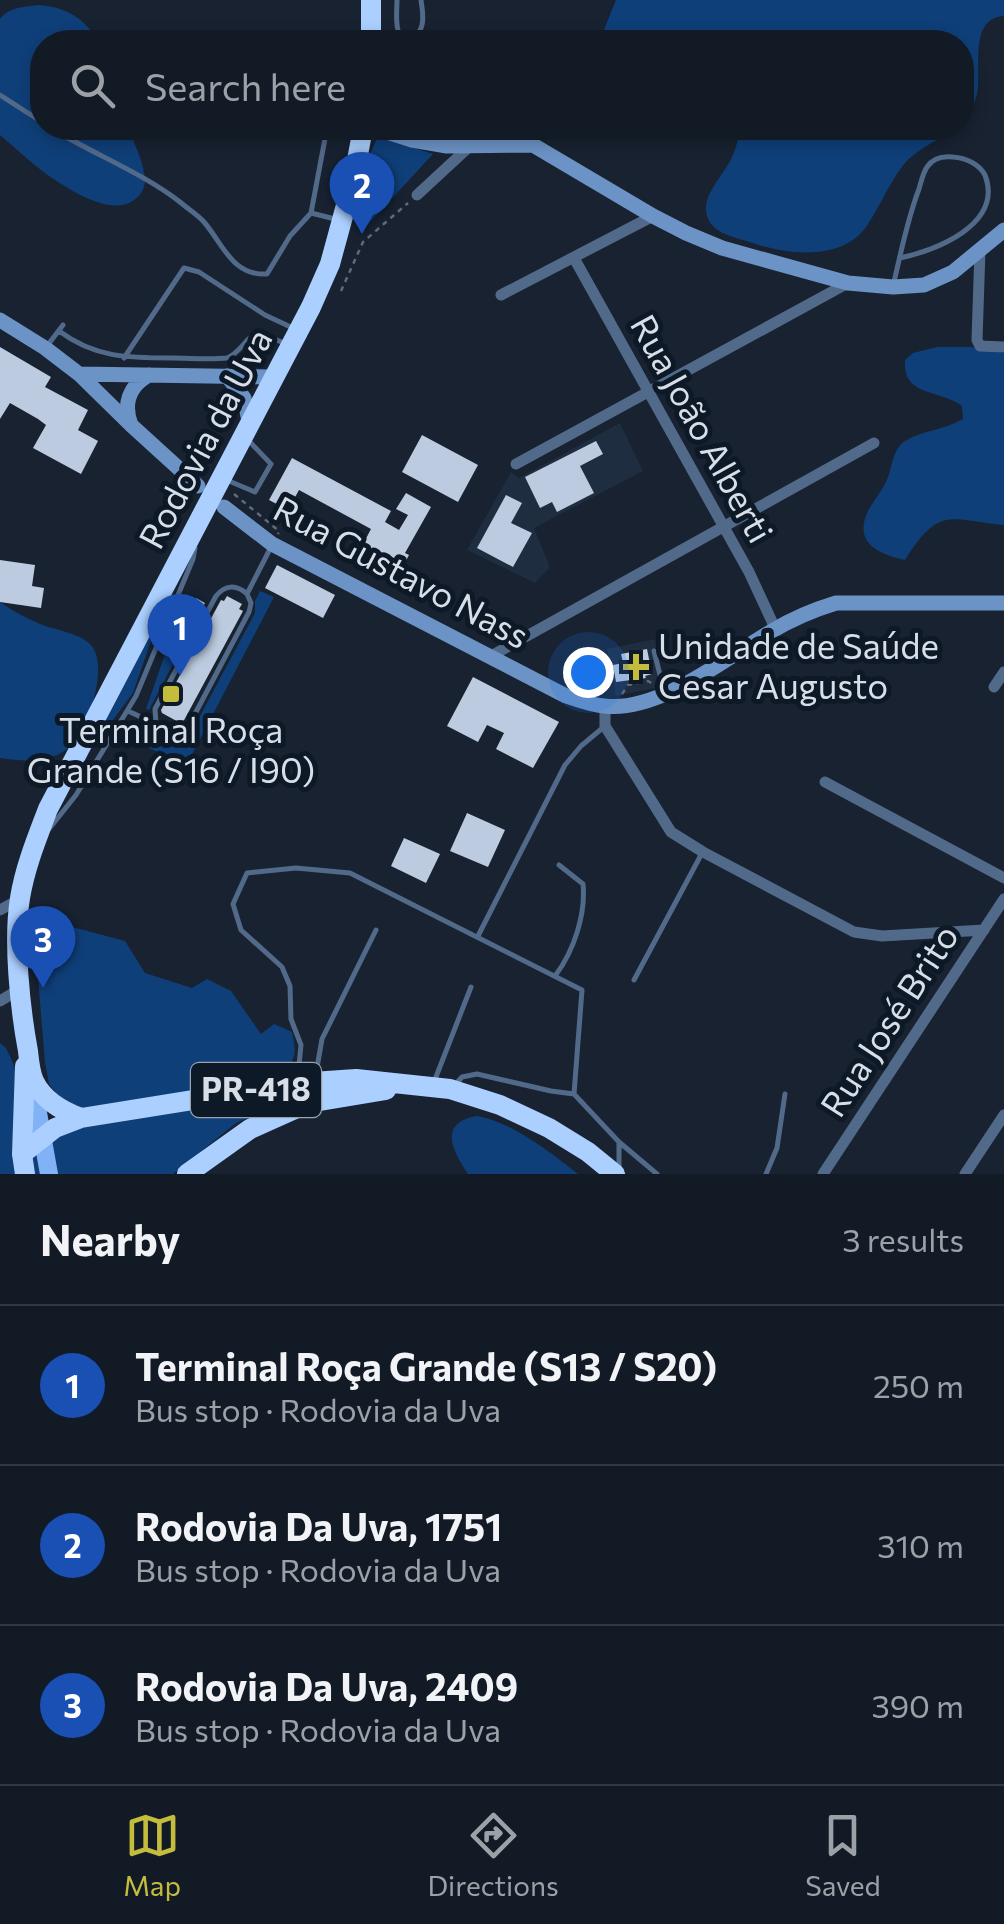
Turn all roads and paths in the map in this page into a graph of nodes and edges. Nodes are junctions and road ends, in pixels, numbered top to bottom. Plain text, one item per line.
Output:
1 (371, 0) edge
2 (397, 0) edge
3 (420, 0) edge
4 (371, 30) edge
5 (398, 30) edge
6 (420, 30) edge
7 (0, 95) edge
8 (30, 114) edge
9 (70, 140) edge
10 (325, 140) edge
11 (360, 140) edge
12 (412, 140) edge
13 (470, 146) junction
14 (417, 195) joint
15 (311, 213) junction
16 (653, 216) junction
17 (342, 220) junction
18 (1004, 230) edge
19 (980, 250) junction
20 (574, 258) junction
21 (900, 258) junction
22 (848, 282) junction
23 (893, 287) junction
24 (341, 291) dead end
25 (502, 295) dead end
26 (0, 320) edge
27 (69, 338) junction
28 (295, 339) junction
29 (1004, 347) edge
30 (51, 352) junction
31 (123, 367) junction
32 (79, 374) junction
33 (149, 375) junction
34 (227, 376) junction
35 (274, 377) junction
36 (133, 387) junction
37 (649, 392) junction
38 (104, 399) junction
39 (131, 425) junction
40 (247, 431) junction
41 (874, 443) dead end
42 (516, 464) dead end
43 (230, 481) junction
44 (198, 486) dead end
45 (224, 507) dead end
46 (199, 522) junction
47 (723, 526) junction
48 (272, 544) junction
49 (247, 594) junction
50 (1004, 604) edge
51 (775, 628) junction
52 (654, 650) dead end
53 (490, 656) junction
54 (1004, 672) edge
55 (994, 687) dead end
56 (665, 694) junction
57 (613, 706) junction
58 (128, 711) junction
59 (156, 724) junction
60 (605, 726) junction
61 (825, 782) dead end
62 (32, 852) junction
63 (702, 852) junction
64 (559, 864) dead end
65 (1004, 878) edge
66 (20, 899) junction
67 (1002, 906) edge
68 (0, 910) edge
69 (9, 923) edge
70 (376, 930) dead end
71 (984, 930) junction
72 (478, 936) junction
73 (555, 976) junction
74 (634, 980) dead end
75 (471, 987) dead end
76 (20, 990) junction
77 (0, 1000) edge
78 (26, 1039) junction
79 (32, 1078) junction
80 (306, 1082) junction
81 (441, 1088) junction
82 (574, 1094) junction
83 (786, 1094) dead end
84 (1004, 1115) edge
85 (81, 1118) junction
86 (43, 1136) junction
87 (618, 1142) junction
88 (24, 1164) edge
89 (49, 1174) edge
90 (187, 1174) edge
91 (617, 1174) edge
92 (657, 1174) edge
93 (766, 1174) edge
94 (823, 1174) edge
95 (965, 1174) edge

1 - 4 highway
2 - 5 lane
3 - 6 lane
7 - 8 lane
9 - 15 lane
10 - 15 lane
11 - 17 highway, Rodovia da Uva
12 - 13 main road
13 - 14 street
13 - 16 main road
14 - 24 path
15 - 17 lane
16 - 20 street
16 - 22 main road
17 - 28 highway, Rodovia da Uva
18 - 19 main road
19 - 23 main road
19 - 29 street
20 - 25 street
20 - 37 street, Rua João Alberti
21 - 21 lane
21 - 23 lane
22 - 23 main road
22 - 37 street
26 - 30 main road
27 - 30 lane
27 - 30 lane
27 - 31 lane
28 - 31 lane
28 - 31 lane
28 - 35 highway, Rodovia da Uva
30 - 32 main road
31 - 32 main road
31 - 33 main road
31 - 38 main road
32 - 38 main road
33 - 34 main road
33 - 36 main road
34 - 35 main road
34 - 40 main road
35 - 40 highway, Rodovia da Uva
36 - 38 main road
36 - 39 main road
37 - 42 street
37 - 47 street, Rua João Alberti
38 - 39 main road
39 - 44 main road
40 - 43 highway, Rodovia da Uva
40 - 43 lane
41 - 47 street
43 - 46 highway, Rodovia da Uva
43 - 48 path
45 - 48 main road, Rua Gustavo Nass
46 - 58 lane
46 - 62 highway, Rodovia da Uva
47 - 51 street, Rua João Alberti
47 - 53 street
48 - 49 lane
48 - 53 main road, Rua Gustavo Nass
49 - 59 lane
49 - 59 lane
50 - 51 main road
51 - 56 main road
52 - 56 lane
53 - 57 main road, Rua Gustavo Nass
54 - 55 street
56 - 57 main road
56 - 57 path
57 - 60 street
58 - 59 lane
58 - 62 lane
60 - 63 street
60 - 72 lane
61 - 65 street
62 - 66 highway, Rodovia da Uva
63 - 71 street
63 - 74 lane
64 - 73 lane
66 - 68 street
66 - 69 highway, Rodovia da Uva
67 - 71 street, Rua José Brito
69 - 76 highway, Rodovia da Uva
70 - 80 lane
71 - 94 street, Rua José Brito
72 - 73 lane
72 - 80 lane
73 - 82 lane
75 - 81 lane
76 - 77 street
76 - 78 highway, Rodovia da Uva
78 - 79 highway, Rodovia da Uva
78 - 88 highway
79 - 85 highway
79 - 86 main road, Rodovia da Uva
80 - 81 highway, PR-418
80 - 85 highway, PR-418
81 - 82 lane
81 - 90 highway, PR-418
81 - 91 highway, PR-418
82 - 87 lane
83 - 93 lane
84 - 95 street
85 - 86 highway, PR-418
86 - 88 highway
86 - 89 main road, Rodovia da Uva
87 - 91 lane
87 - 92 lane

